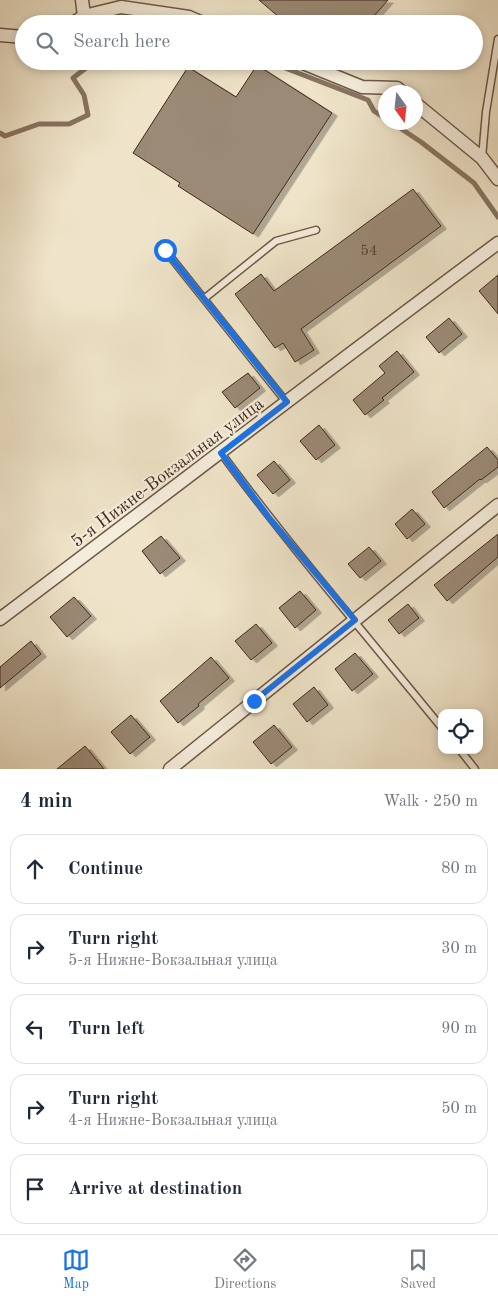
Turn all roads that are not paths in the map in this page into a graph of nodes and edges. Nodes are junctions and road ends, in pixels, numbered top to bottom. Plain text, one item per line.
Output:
1 (82, 0) edge
2 (84, 15) edge
3 (88, 15) edge
4 (175, 15) edge
5 (0, 35) edge
6 (15, 36) edge
7 (498, 39) edge
8 (320, 70) edge
9 (378, 87) edge
10 (423, 110) edge
11 (482, 158) junction
12 (498, 179) edge
13 (316, 230) dead end
14 (498, 243) edge
15 (165, 250) dead end
16 (205, 298) junction
17 (287, 402) junction
18 (221, 453) junction
19 (498, 505) edge
20 (0, 619) edge
21 (355, 620) junction
22 (438, 723) edge
23 (463, 754) edge
24 (170, 769) edge
25 (475, 769) edge

1 - 2 street
3 - 4 street
5 - 6 street
7 - 11 lane
8 - 9 street
10 - 11 street
11 - 12 street
13 - 16 lane
14 - 17 street, 5-я Нижне-Вокзальная улица
15 - 16 lane
16 - 17 lane
17 - 18 street, 5-я Нижне-Вокзальная улица
18 - 20 street, 5-я Нижне-Вокзальная улица
18 - 21 lane
19 - 21 street
21 - 22 lane
21 - 24 street
23 - 25 lane

